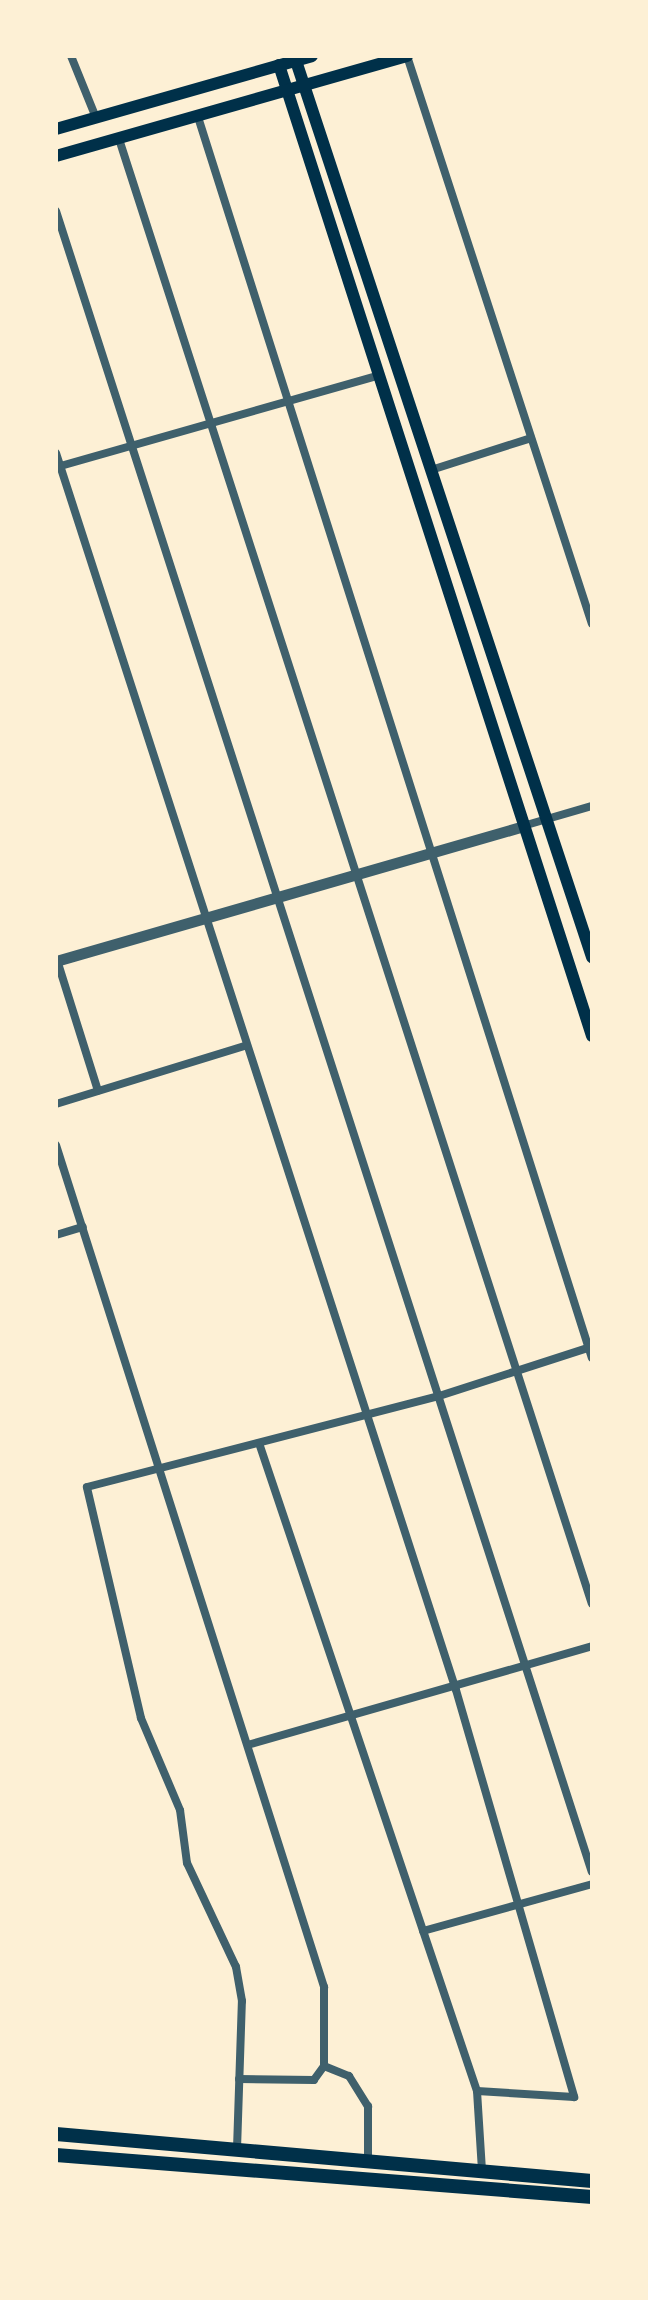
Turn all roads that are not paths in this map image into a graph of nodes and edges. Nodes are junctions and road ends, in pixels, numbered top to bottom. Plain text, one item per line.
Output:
1 (71, 56) edge
2 (312, 56) edge
3 (407, 56) edge
4 (296, 61) junction
5 (279, 65) junction
6 (305, 87) junction
7 (287, 92) junction
8 (198, 117) junction
9 (96, 118) junction
10 (56, 129) edge
11 (119, 139) junction
12 (56, 156) edge
13 (56, 211) edge
14 (376, 376) junction
15 (284, 402) junction
16 (206, 424) junction
17 (531, 438) junction
18 (128, 447) junction
19 (56, 453) edge
20 (58, 467) edge
21 (431, 470) junction
22 (592, 624) edge
23 (592, 806) edge
24 (547, 819) junction
25 (523, 826) junction
26 (429, 853) junction
27 (354, 874) junction
28 (275, 897) junction
29 (203, 918) junction
30 (592, 957) edge
31 (56, 960) edge
32 (592, 1036) edge
33 (245, 1046) junction
34 (98, 1091) junction
35 (56, 1104) edge
36 (56, 1145) edge
37 (83, 1227) junction
38 (56, 1235) edge
39 (590, 1348) edge
40 (592, 1358) edge
41 (516, 1372) junction
42 (436, 1397) junction
43 (364, 1415) junction
44 (259, 1443) junction
45 (160, 1469) junction
46 (592, 1604) edge
47 (592, 1646) edge
48 (525, 1668) junction
49 (456, 1690) junction
50 (351, 1718) junction
51 (251, 1744) junction
52 (592, 1872) edge
53 (592, 1884) edge
54 (516, 1906) junction
55 (423, 1931) junction
56 (324, 2066) junction
57 (239, 2079) junction
58 (477, 2091) junction
59 (56, 2134) edge
60 (237, 2149) junction
61 (56, 2155) edge
62 (368, 2161) junction
63 (482, 2171) junction
64 (592, 2181) edge
65 (592, 2197) edge

1 - 9 street
2 - 4 main road
3 - 6 main road
3 - 17 street
4 - 5 main road
4 - 6 main road
5 - 7 main road
5 - 9 main road
6 - 7 main road
6 - 21 main road
7 - 8 main road
7 - 14 main road
8 - 11 main road
8 - 15 street
9 - 10 main road
11 - 12 main road
11 - 16 street
13 - 18 street
14 - 15 street
14 - 25 main road
15 - 16 street
15 - 26 street
16 - 18 street
16 - 27 street
17 - 21 street
17 - 22 street
18 - 20 street
18 - 28 street
19 - 20 street
20 - 29 street
21 - 24 main road
23 - 24 street
24 - 25 street
24 - 30 main road
25 - 26 street
25 - 32 main road
26 - 27 street
26 - 39 street
27 - 28 street
27 - 41 street
28 - 29 street
28 - 42 street
29 - 31 street
29 - 33 street
31 - 34 street
33 - 34 street
33 - 43 street
34 - 35 street
36 - 37 street
37 - 38 street
37 - 45 street
39 - 40 street
39 - 41 street
41 - 42 street
41 - 46 street
42 - 43 street
42 - 48 street
43 - 44 street
43 - 49 street
44 - 45 street
44 - 50 street
45 - 51 street
45 - 57 street
47 - 48 street
48 - 49 street
48 - 52 street
49 - 50 street
49 - 54 street
50 - 51 street
50 - 55 street
51 - 56 street
53 - 54 street
54 - 55 street
54 - 58 street
55 - 58 street
56 - 57 street
56 - 62 street
57 - 60 street
58 - 63 street
59 - 60 highway
60 - 62 highway
61 - 65 highway
62 - 63 highway
63 - 64 highway

